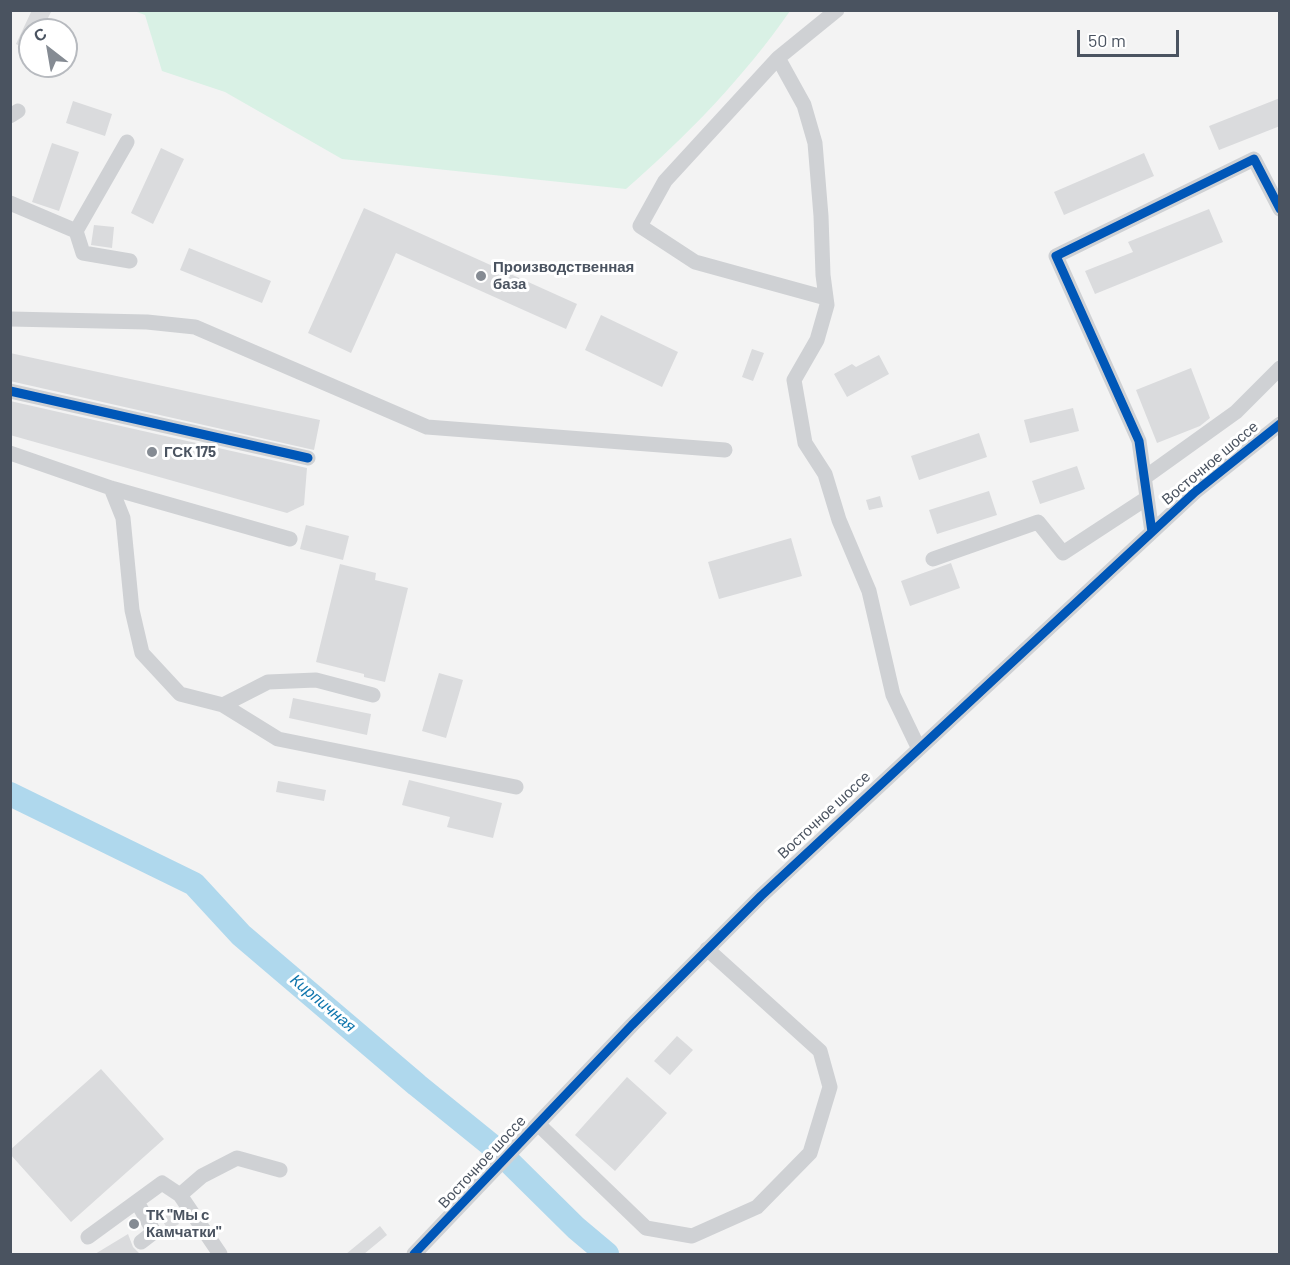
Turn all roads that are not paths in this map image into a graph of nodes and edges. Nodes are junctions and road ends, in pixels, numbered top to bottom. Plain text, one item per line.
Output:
1 (837, 10) edge
2 (778, 58) junction
3 (128, 142) dead end
4 (10, 203) edge
5 (1280, 209) edge
6 (76, 231) junction
7 (130, 261) dead end
8 (826, 298) junction
9 (10, 319) edge
10 (1280, 368) edge
11 (10, 391) edge
12 (1280, 424) edge
13 (725, 450) dead end
14 (10, 453) edge
15 (308, 458) dead end
16 (1144, 478) junction
17 (111, 488) junction
18 (1147, 498) junction
19 (1152, 532) junction
20 (290, 539) dead end
21 (933, 559) dead end
22 (373, 695) dead end
23 (223, 705) junction
24 (918, 747) junction
25 (516, 787) dead end
26 (707, 949) junction
27 (538, 1124) junction
28 (280, 1170) dead end
29 (180, 1195) junction
30 (137, 1202) junction
31 (88, 1237) dead end
32 (141, 1242) dead end
33 (219, 1254) edge
34 (414, 1254) edge

1 - 2 street
2 - 8 street
2 - 8 street
3 - 6 street
4 - 6 street
5 - 16 street
6 - 7 street
8 - 24 street
9 - 13 street
10 - 16 street
11 - 15 street
12 - 19 street, Восточное шоссе
14 - 17 street
16 - 18 street
17 - 20 street
17 - 23 street
18 - 19 street
18 - 21 street
19 - 24 street, Восточное шоссе
22 - 23 street
23 - 25 street
24 - 26 street, Восточное шоссе
26 - 27 street, Восточное шоссе
26 - 27 street
27 - 34 street, Восточное шоссе
28 - 29 street
29 - 30 street
29 - 33 street
30 - 31 street
30 - 32 street

